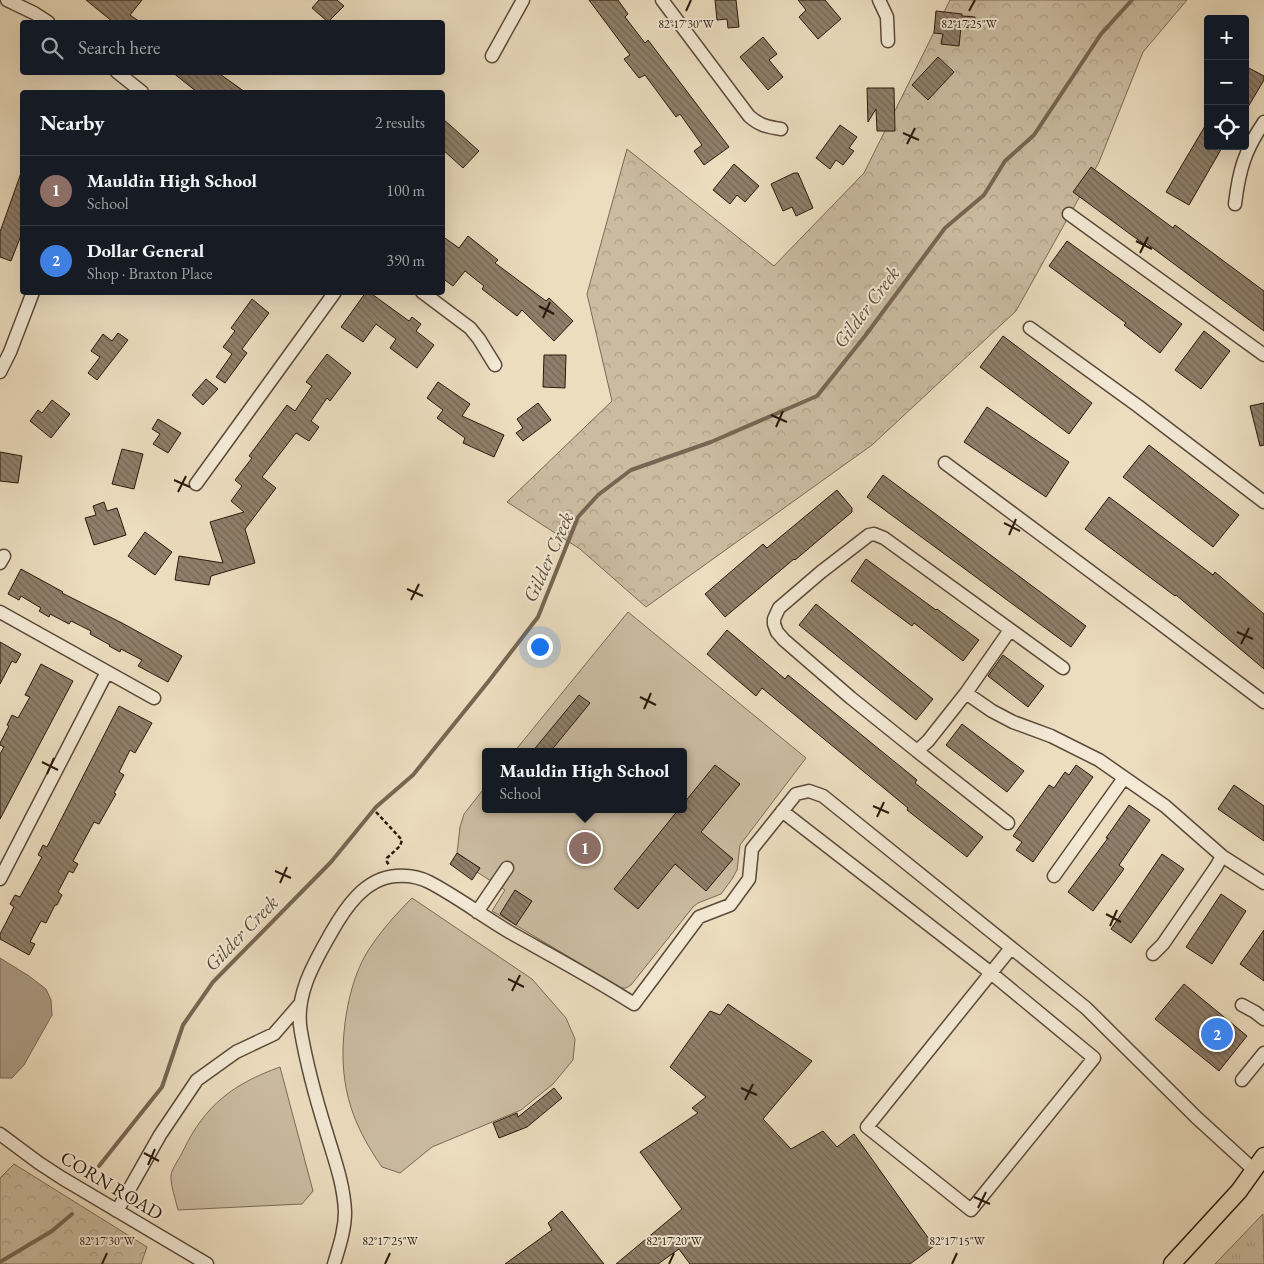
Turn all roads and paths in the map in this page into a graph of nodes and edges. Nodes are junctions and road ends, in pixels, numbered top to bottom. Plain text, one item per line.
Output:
1 (2, 0) edge
2 (7, 0) edge
3 (523, 0) edge
4 (663, 0) edge
5 (879, 0) edge
6 (0, 4) edge
7 (45, 20) edge
8 (888, 41) dead end
9 (492, 56) dead end
10 (120, 75) edge
11 (136, 90) edge
12 (1264, 122) edge
13 (781, 129) dead end
14 (1235, 204) dead end
15 (1069, 214) dead end
16 (32, 295) edge
17 (333, 295) edge
18 (426, 295) edge
19 (1030, 328) dead end
20 (1264, 355) edge
21 (496, 366) dead end
22 (0, 372) edge
23 (945, 463) dead end
24 (196, 484) dead end
25 (1264, 502) edge
26 (0, 612) edge
27 (1010, 630) junction
28 (1064, 668) dead end
29 (107, 672) junction
30 (966, 693) junction
31 (154, 698) dead end
32 (1264, 702) edge
33 (917, 751) junction
34 (1124, 778) junction
35 (782, 811) junction
36 (376, 812) dead end
37 (1008, 823) dead end
38 (1222, 856) junction
39 (389, 864) dead end
40 (507, 868) dead end
41 (1054, 876) dead end
42 (0, 879) edge
43 (1264, 883) edge
44 (477, 912) junction
45 (1011, 948) junction
46 (1153, 954) dead end
47 (991, 973) junction
48 (300, 1004) junction
49 (1242, 1005) dead end
50 (1264, 1019) edge
51 (1264, 1053) edge
52 (1242, 1080) dead end
53 (0, 1134) edge
54 (1264, 1156) edge
55 (1254, 1170) junction
56 (117, 1211) junction
57 (207, 1264) edge
58 (334, 1264) edge
59 (1172, 1264) edge

1 - 6 street
2 - 7 street
3 - 9 street
4 - 13 street
5 - 8 street
10 - 11 street
12 - 14 street
15 - 20 street
16 - 22 street
17 - 24 street
18 - 21 street
19 - 25 street
23 - 32 street
26 - 29 street
27 - 28 street
27 - 30 street
27 - 33 street
29 - 31 street
29 - 42 street
30 - 33 street
30 - 34 street
33 - 37 street
34 - 38 street
34 - 41 street
35 - 44 street
35 - 45 street
35 - 47 street
36 - 39 path
38 - 43 street
38 - 46 street
40 - 44 street
44 - 48 street
45 - 47 street
45 - 55 street
47 - 47 street
48 - 56 street
48 - 58 street
49 - 50 street
51 - 52 street
53 - 56 street, CORN ROAD
54 - 55 main road
55 - 59 main road
56 - 57 street, CORN ROAD

